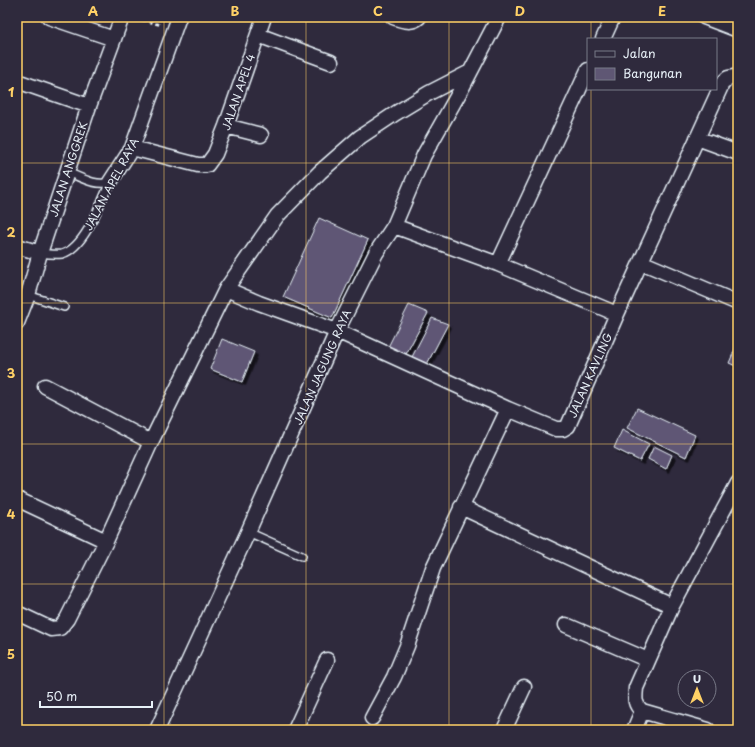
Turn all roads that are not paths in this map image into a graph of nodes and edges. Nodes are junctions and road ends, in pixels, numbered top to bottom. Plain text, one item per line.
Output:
1 (49, 17) edge
2 (122, 17) edge
3 (264, 17) edge
4 (419, 17) edge
5 (499, 17) edge
6 (613, 17) edge
7 (704, 17) edge
8 (398, 19) edge
9 (177, 23) edge
10 (738, 30) edge
11 (258, 35) junction
12 (603, 38) edge
13 (114, 39) junction
14 (331, 62) dead end
15 (470, 72) junction
16 (587, 72) edge
17 (738, 76) edge
18 (17, 82) edge
19 (89, 106) junction
20 (226, 126) junction
21 (261, 135) dead end
22 (697, 138) junction
23 (132, 148) junction
24 (738, 153) edge
25 (67, 172) junction
26 (110, 182) junction
27 (394, 226) junction
28 (17, 246) edge
29 (40, 253) junction
30 (642, 262) junction
31 (498, 264) junction
32 (226, 289) junction
33 (28, 295) junction
34 (738, 303) edge
35 (64, 307) dead end
36 (617, 314) junction
37 (17, 323) edge
38 (337, 331) junction
39 (45, 386) dead end
40 (508, 409) junction
41 (151, 442) junction
42 (738, 483) edge
43 (17, 498) edge
44 (462, 507) junction
45 (248, 532) junction
46 (106, 541) junction
47 (302, 556) dead end
48 (672, 606) junction
49 (17, 613) edge
50 (566, 625) dead end
51 (327, 660) dead end
52 (648, 660) junction
53 (524, 687) dead end
54 (642, 711) junction
55 (372, 718) dead end
56 (157, 730) edge
57 (295, 730) edge
58 (504, 730) edge
59 (634, 730) edge
60 (708, 730) edge

1 - 13 street
2 - 13 street, JALAN ANGGREK
3 - 11 street, JALAN APEL 4
4 - 8 street
5 - 15 street, JALAN JAGUNG RAYA
6 - 12 street
7 - 10 street
9 - 23 street, JALAN APEL RAYA
11 - 14 street
11 - 20 street, JALAN APEL 4
13 - 19 street, JALAN ANGGREK
15 - 27 street, JALAN JAGUNG RAYA
15 - 32 street
16 - 31 street
17 - 22 street, JALAN KAVLING
18 - 19 street
19 - 25 street, JALAN ANGGREK
20 - 21 street
20 - 23 street, JALAN APEL 4
22 - 24 street
22 - 30 street, JALAN KAVLING
23 - 26 street, JALAN APEL RAYA
25 - 26 lane
25 - 29 street, JALAN ANGGREK
26 - 29 lane, JALAN APEL RAYA
27 - 31 street
27 - 38 street, JALAN JAGUNG RAYA
28 - 29 street
29 - 33 street, JALAN ANGGREK
30 - 34 street
30 - 36 street, JALAN KAVLING
31 - 36 street
32 - 38 street
32 - 41 street
33 - 35 lane
33 - 37 street, JALAN ANGGREK
36 - 40 street, JALAN KAVLING
38 - 40 street
38 - 45 street, JALAN JAGUNG RAYA
39 - 41 street
40 - 44 street
41 - 46 street
42 - 48 street
43 - 46 street
44 - 48 street
44 - 55 street
45 - 47 lane
45 - 56 street, JALAN JAGUNG RAYA
46 - 49 street
48 - 52 street
50 - 52 street
51 - 57 street
52 - 54 street
53 - 58 street
54 - 59 street
54 - 60 street

